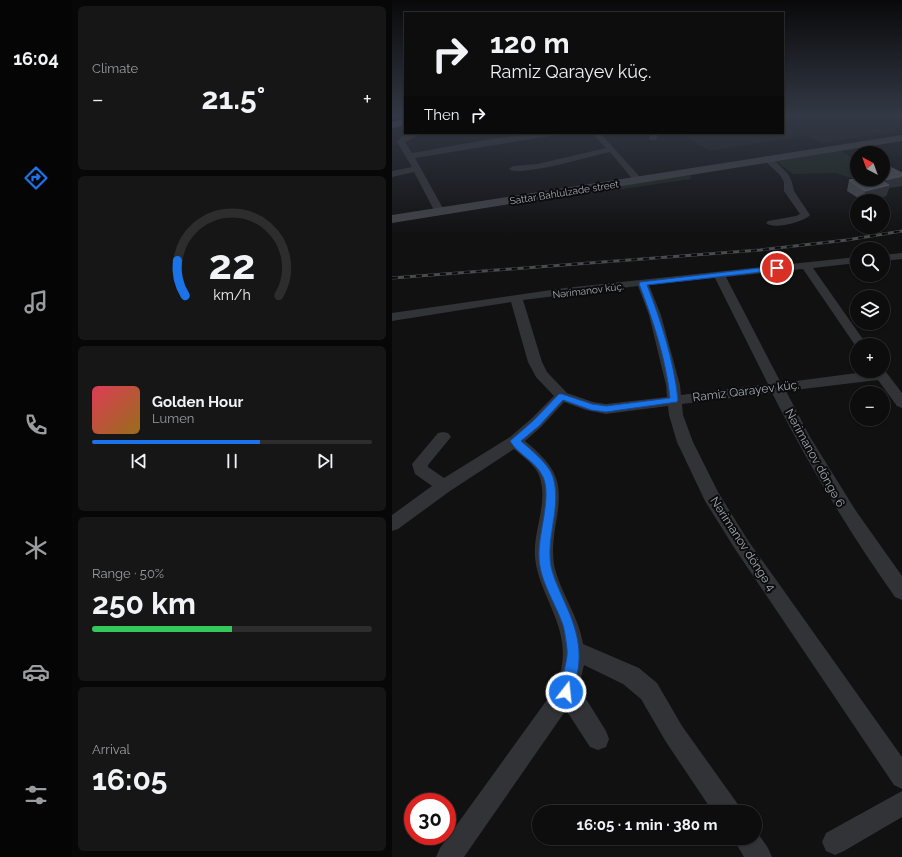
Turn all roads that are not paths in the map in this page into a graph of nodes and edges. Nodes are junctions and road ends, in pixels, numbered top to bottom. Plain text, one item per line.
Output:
1 (416, 155) edge
2 (579, 155) edge
3 (617, 155) edge
4 (794, 155) edge
5 (410, 156) joint
6 (768, 159) junction
7 (416, 169) junction
8 (513, 169) dead end
9 (392, 174) edge
10 (638, 180) junction
11 (440, 212) junction
12 (392, 219) edge
13 (771, 222) dead end
14 (902, 256) edge
15 (890, 257) edge
16 (850, 261) edge
17 (806, 266) junction
18 (719, 274) junction
19 (643, 284) junction
20 (516, 298) junction
21 (392, 317) edge
22 (856, 338) edge
23 (850, 377) edge
24 (884, 378) edge
25 (776, 388) junction
26 (562, 396) junction
27 (674, 400) junction
28 (902, 403) edge
29 (443, 437) dead end
30 (515, 441) junction
31 (444, 486) junction
32 (392, 524) edge
33 (902, 591) edge
34 (574, 650) junction
35 (566, 692) junction
36 (598, 739) dead end
37 (902, 777) edge
38 (902, 803) edge
39 (723, 805) edge
40 (836, 842) dead end
41 (751, 845) edge
42 (449, 857) edge
43 (759, 857) edge

1 - 5 street
2 - 8 street
3 - 10 street
4 - 6 main road, Sattar Bahlulzade street
5 - 7 street
6 - 10 main road, Sattar Bahlulzade street
6 - 13 street
7 - 9 street
7 - 11 street
10 - 11 main road, Sattar Bahlulzade street
11 - 12 main road, Sattar Bahlulzade street
14 - 15 street
16 - 17 street, Nərimanov küç.
17 - 18 street, Nərimanov küç.
17 - 22 street
18 - 19 street, Nərimanov küç.
18 - 25 street, Nərimanov döngə 6
19 - 20 street, Nərimanov küç.
19 - 27 street, Nərimanov döngə 4
20 - 21 street, Nərimanov küç.
20 - 26 street
23 - 25 street, Ramiz Qarayev küç.
24 - 28 street
25 - 27 street, Ramiz Qarayev küç.
25 - 33 street, Nərimanov döngə 6
26 - 27 street, Ramiz Qarayev küç.
26 - 30 street
27 - 37 street, Nərimanov döngə 4
29 - 31 street
30 - 31 street
30 - 34 street
31 - 32 street
34 - 35 street
34 - 39 street
35 - 36 street
35 - 42 street
38 - 40 street
41 - 43 street

